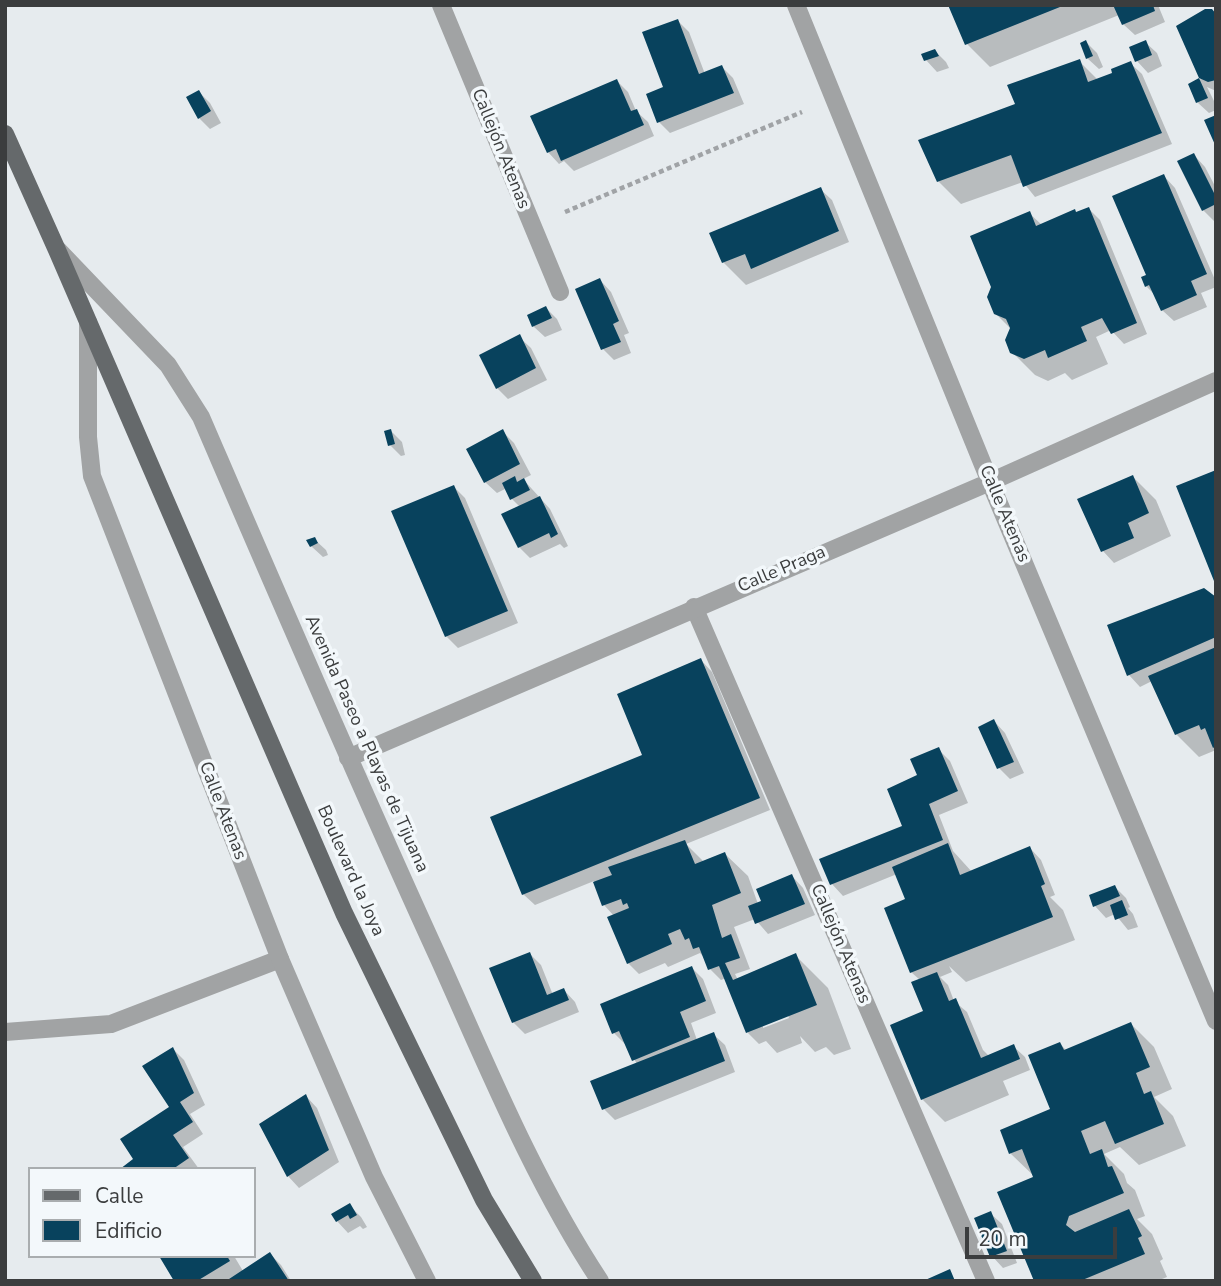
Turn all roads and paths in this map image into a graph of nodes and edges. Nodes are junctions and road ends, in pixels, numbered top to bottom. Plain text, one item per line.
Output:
1 (441, 5) edge
2 (796, 5) edge
3 (835, 98) junction
4 (5, 134) edge
5 (531, 225) junction
6 (57, 250) junction
7 (560, 292) dead end
8 (88, 322) junction
9 (1216, 381) edge
10 (150, 468) joint
11 (990, 482) junction
12 (694, 607) junction
13 (348, 758) junction
14 (280, 959) junction
15 (1216, 1021) edge
16 (5, 1032) edge
17 (427, 1281) edge
18 (533, 1281) edge
19 (600, 1281) edge
20 (986, 1281) edge

1 - 5 street, Callejón Atenas
2 - 3 street, Calle Atenas
3 - 5 path
3 - 11 street, Calle Atenas
4 - 6 main road, Avenida Paseo a Playas de Tijuana
5 - 7 street, Callejón Atenas
6 - 8 main road, Avenida Paseo a Playas de Tijuana
6 - 13 street, Avenida Paseo a Playas de Tijuana
8 - 10 main road, Avenida Paseo a Playas de Tijuana
8 - 14 street, Calle Atenas
9 - 11 street, Calle Praga
10 - 18 main road, Boulevard la Joya
11 - 12 street, Calle Praga
11 - 15 street, Calle Atenas
12 - 13 street, Calle Praga
12 - 20 street, Callejón Atenas
13 - 19 street, Avenida Paseo a Playas de Tijuana
14 - 16 street
14 - 17 street, Calle Atenas

